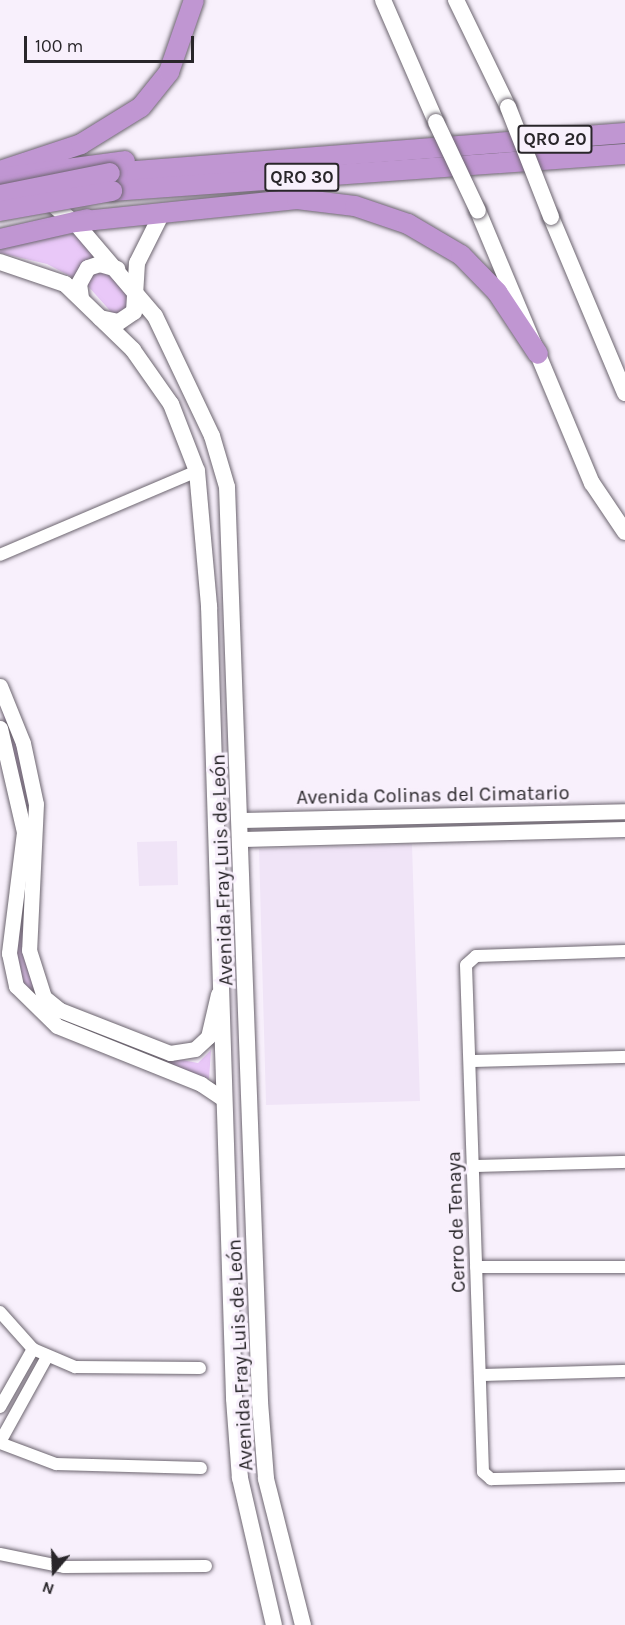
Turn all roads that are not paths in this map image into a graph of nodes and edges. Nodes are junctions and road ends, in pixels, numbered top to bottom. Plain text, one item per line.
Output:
1 (194, 0) edge
2 (383, 0) edge
3 (456, 0) edge
4 (625, 133) edge
5 (485, 145) joint
6 (424, 149) junction
7 (625, 154) edge
8 (493, 166) joint
9 (1, 172) edge
10 (374, 173) junction
11 (22, 177) junction
12 (111, 182) junction
13 (0, 195) edge
14 (0, 210) edge
15 (161, 215) junction
16 (75, 222) junction
17 (0, 239) edge
18 (0, 262) edge
19 (117, 269) junction
20 (137, 292) junction
21 (81, 298) junction
22 (100, 318) junction
23 (538, 354) junction
24 (625, 393) edge
25 (197, 471) junction
26 (625, 532) edge
27 (0, 555) edge
28 (0, 686) edge
29 (213, 725) junction
30 (237, 725) junction
31 (0, 728) edge
32 (625, 811) edge
33 (242, 820) junction
34 (625, 828) edge
35 (243, 839) junction
36 (625, 951) edge
37 (220, 988) junction
38 (625, 1057) edge
39 (470, 1061) junction
40 (223, 1099) junction
41 (625, 1162) edge
42 (474, 1166) junction
43 (477, 1267) junction
44 (625, 1267) edge
45 (0, 1312) edge
46 (33, 1348) junction
47 (47, 1358) junction
48 (200, 1368) dead end
49 (625, 1371) edge
50 (480, 1375) junction
51 (0, 1407) edge
52 (0, 1442) edge
53 (201, 1468) dead end
54 (625, 1476) edge
55 (0, 1554) edge
56 (207, 1566) dead end
57 (274, 1625) edge
58 (303, 1625) edge

1 - 9 highway
2 - 23 main road, bridge
3 - 24 main road, bridge
4 - 5 highway, QRO 20
5 - 6 highway, QRO 30
6 - 11 highway
6 - 12 highway, QRO 30
7 - 8 highway, QRO 20
8 - 10 highway, QRO 30
9 - 11 highway
10 - 12 highway, QRO 30
10 - 16 highway
11 - 16 main road, Avenida Fray Luis de León
12 - 13 highway, QRO 30, bridge
12 - 14 highway, QRO 30, bridge
15 - 16 highway
15 - 20 main road
15 - 23 highway
16 - 17 highway
16 - 19 main road, Avenida Fray Luis de León
18 - 21 main road, Avenida Fray Luis de León
19 - 20 main road, Avenida Fray Luis de León
19 - 21 main road
20 - 22 main road
20 - 30 main road, Avenida Fray Luis de León
21 - 22 main road, Avenida Fray Luis de León
22 - 25 main road, Avenida Fray Luis de León
23 - 26 main road
25 - 27 street
25 - 29 main road, Avenida Fray Luis de León
28 - 37 street
29 - 30 main road
29 - 37 main road, Avenida Fray Luis de León
30 - 33 main road, Avenida Fray Luis de León
31 - 40 street
32 - 33 street, Avenida Colinas del Cimatario
33 - 35 main road, Avenida Fray Luis de León
34 - 35 street, Avenida Colinas del Cimatario
35 - 58 main road, Avenida Fray Luis de León
36 - 39 street, Cerro de Tenaya
37 - 40 main road, Avenida Fray Luis de León
38 - 39 street
39 - 42 street, Cerro de Tenaya
40 - 57 main road, Avenida Fray Luis de León
41 - 42 street
42 - 43 street, Cerro de Tenaya
43 - 44 street
43 - 50 street, Cerro de Tenaya
45 - 46 street
46 - 47 street
46 - 51 street
47 - 48 street
47 - 52 street
49 - 50 street
50 - 54 street, Cerro de Tenaya
52 - 53 street
55 - 56 street

